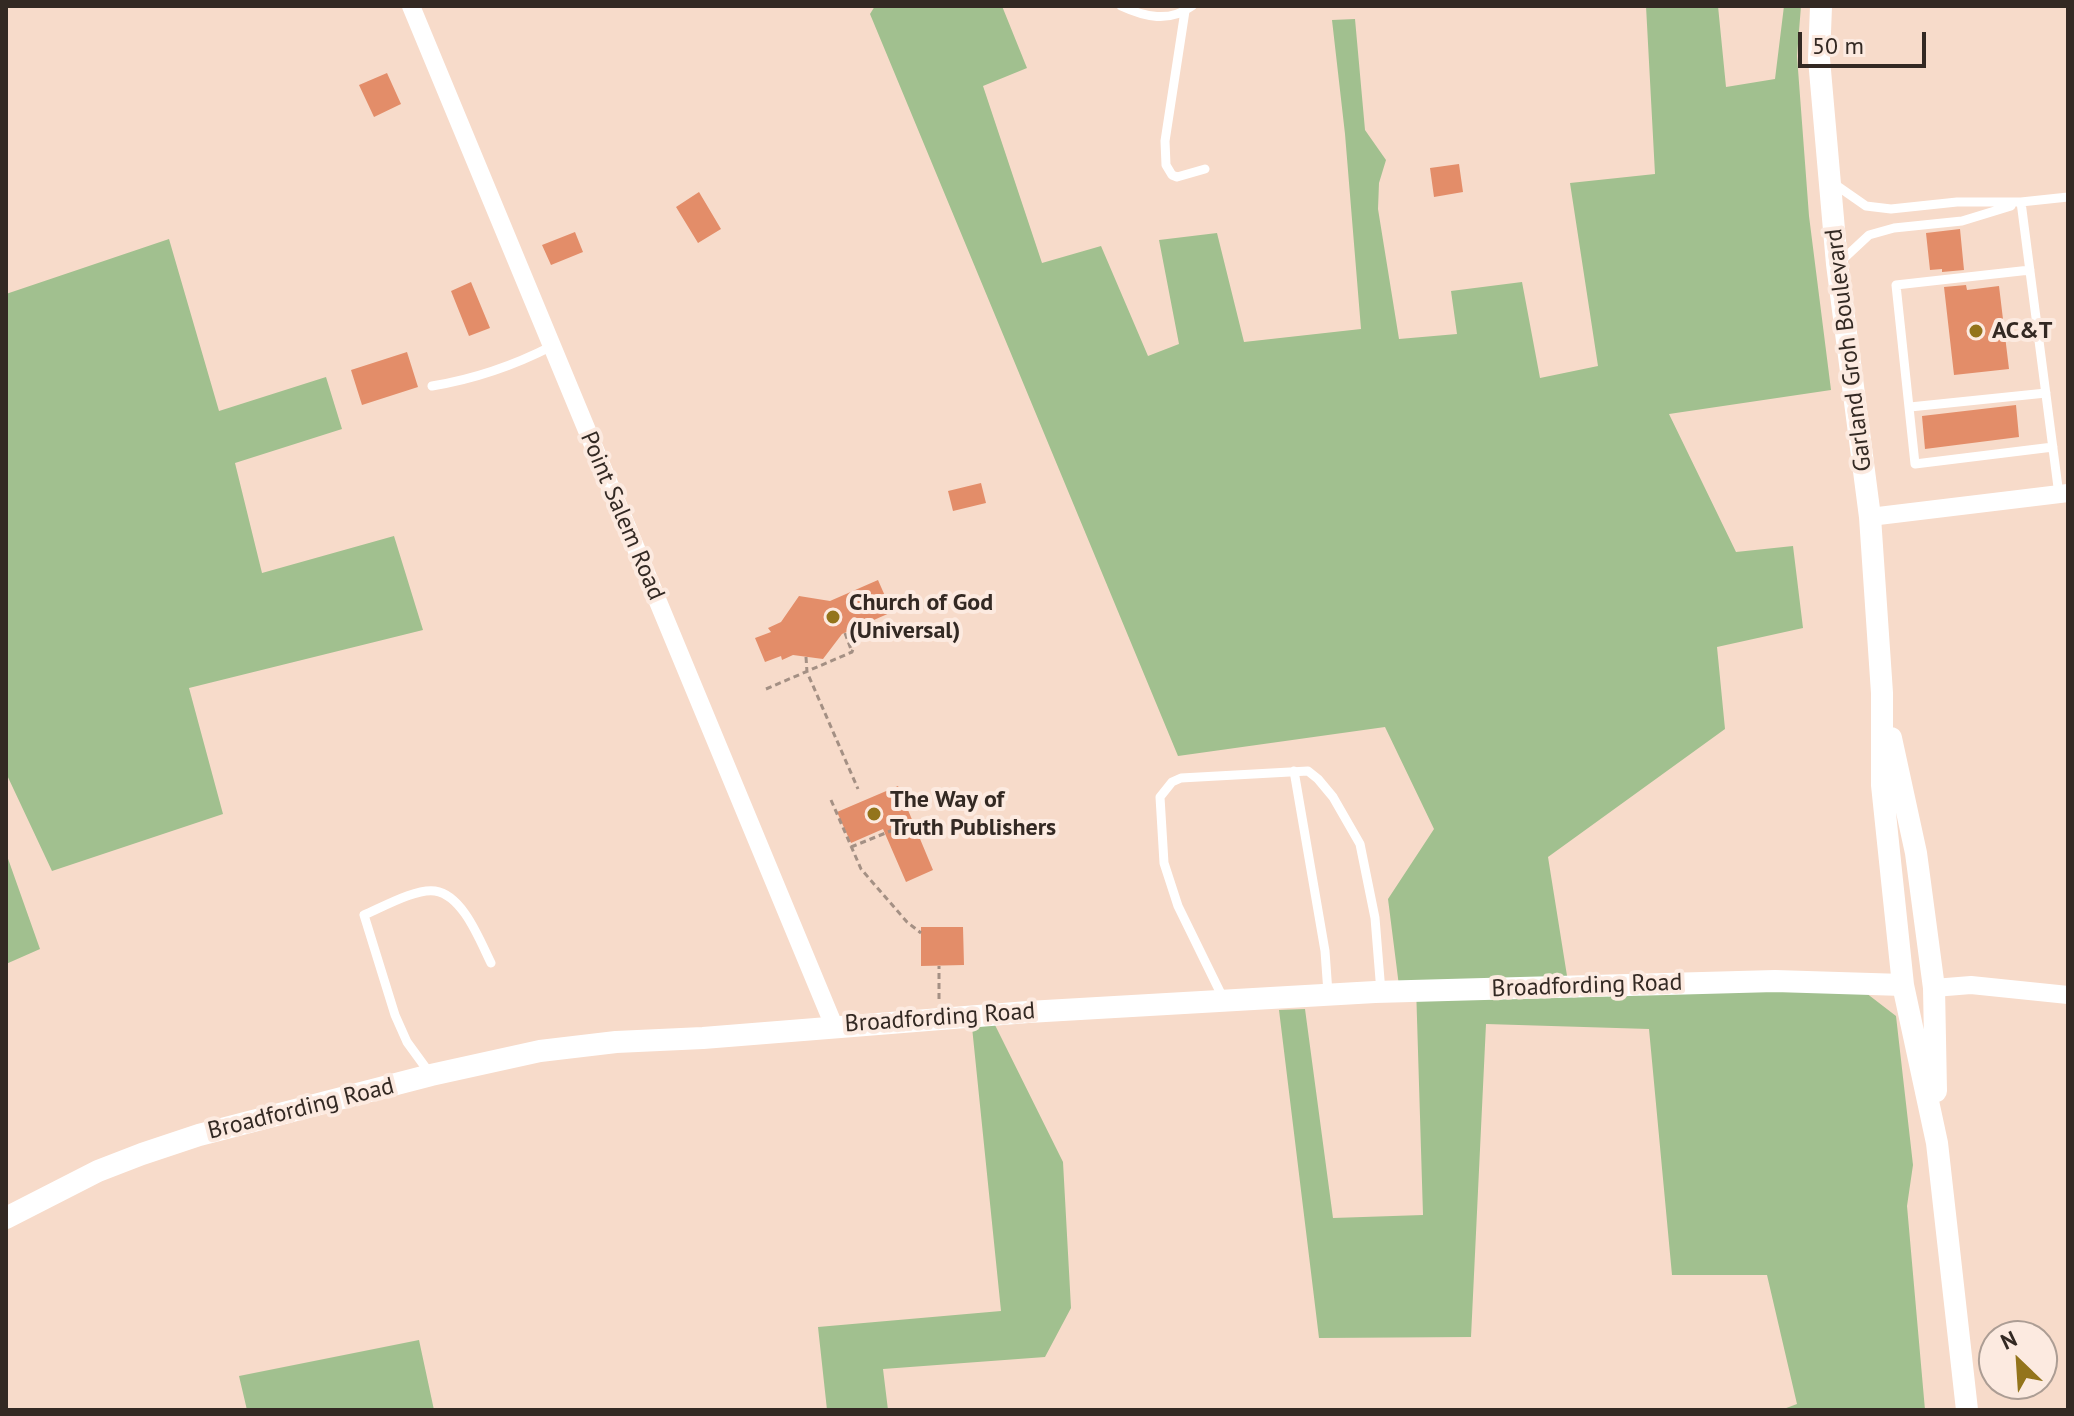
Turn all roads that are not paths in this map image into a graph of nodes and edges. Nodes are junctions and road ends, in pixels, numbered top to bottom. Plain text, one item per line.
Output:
1 (411, 6) edge
2 (1121, 6) edge
3 (1821, 6) edge
4 (1189, 8) edge
5 (1205, 169) dead end
6 (1830, 181) junction
7 (2068, 197) edge
8 (2021, 202) junction
9 (1837, 264) junction
10 (2030, 270) junction
11 (552, 346) junction
12 (432, 386) dead end
13 (2046, 393) junction
14 (1910, 407) junction
15 (2053, 447) junction
16 (2063, 494) edge
17 (1870, 517) junction
18 (1882, 693) junction
19 (1294, 771) junction
20 (1916, 853) junction
21 (491, 963) dead end
22 (1903, 985) junction
23 (1934, 988) junction
24 (1381, 992) junction
25 (1328, 994) junction
26 (2068, 995) edge
27 (1224, 1000) junction
28 (834, 1026) junction
29 (431, 1075) junction
30 (1936, 1076) junction
31 (1937, 1143) junction
32 (6, 1218) edge
33 (1967, 1410) edge

1 - 11 street, Point Salem Road
2 - 4 lane
3 - 6 street, Garland Groh Boulevard
4 - 5 lane
6 - 8 lane
6 - 9 street, Garland Groh Boulevard
7 - 8 lane
8 - 9 lane
8 - 10 lane
9 - 17 street, Garland Groh Boulevard
10 - 13 lane
10 - 14 lane
11 - 12 lane
11 - 28 street, Point Salem Road
13 - 14 lane
13 - 15 lane
14 - 15 lane
15 - 16 lane
16 - 17 street
17 - 18 street, Garland Groh Boulevard
18 - 20 street, Garland Groh Boulevard
18 - 22 street, Garland Groh Boulevard
19 - 24 lane
19 - 25 lane
19 - 27 lane
20 - 22 street
20 - 23 street, Garland Groh Boulevard
21 - 29 lane
22 - 24 street, Broadfording Road
22 - 30 street
22 - 31 street, Garland Groh Boulevard
23 - 26 street
23 - 30 street, Garland Groh Boulevard
24 - 25 street, Broadfording Road
25 - 27 street, Broadfording Road
27 - 28 street, Broadfording Road
28 - 29 street, Broadfording Road
29 - 32 street, Broadfording Road
30 - 31 street, Garland Groh Boulevard
31 - 33 street, Garland Groh Boulevard

